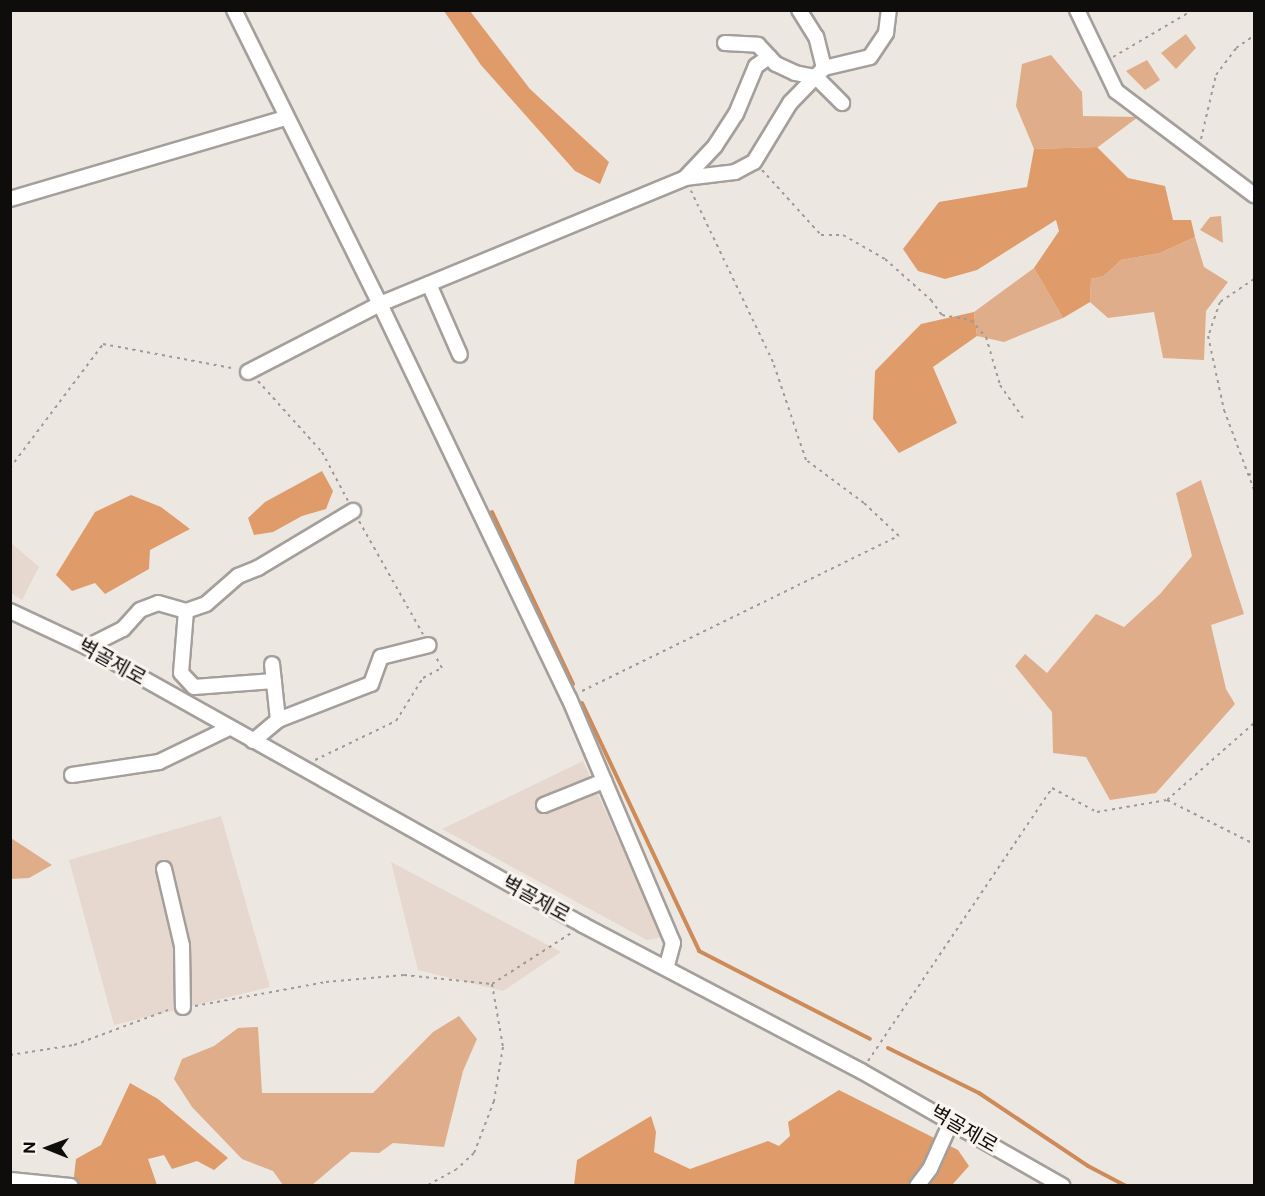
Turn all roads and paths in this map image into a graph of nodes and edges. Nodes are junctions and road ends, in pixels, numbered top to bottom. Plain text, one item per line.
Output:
1 (234, 10) edge
2 (800, 10) edge
3 (889, 10) edge
4 (1077, 10) edge
5 (1193, 10) edge
6 (1254, 36) edge
7 (725, 43) dead end
8 (769, 57) junction
9 (1102, 63) junction
10 (820, 72) junction
11 (842, 103) dead end
12 (285, 118) junction
13 (1198, 154) junction
14 (754, 162) junction
15 (685, 178) junction
16 (1254, 195) edge
17 (10, 199) edge
18 (1254, 279) edge
19 (429, 284) junction
20 (380, 304) junction
21 (460, 355) dead end
22 (248, 372) junction
23 (1023, 418) dead end
24 (10, 468) edge
25 (1248, 474) junction
26 (1254, 475) edge
27 (1254, 490) edge
28 (353, 511) junction
29 (186, 610) junction
30 (10, 611) edge
31 (429, 645) junction
32 (87, 647) junction
33 (272, 664) dead end
34 (274, 681) junction
35 (568, 698) junction
36 (278, 720) junction
37 (1254, 723) edge
38 (229, 728) junction
39 (253, 741) junction
40 (299, 767) junction
41 (72, 776) dead end
42 (604, 781) junction
43 (1167, 800) junction
44 (544, 805) dead end
45 (1254, 844) edge
46 (164, 869) dead end
47 (584, 925) junction
48 (667, 966) junction
49 (492, 984) junction
50 (183, 1007) junction
51 (10, 1055) edge
52 (861, 1071) junction
53 (951, 1122) junction
54 (10, 1180) edge
55 (71, 1185) edge
56 (426, 1185) edge
57 (917, 1185) edge
58 (1063, 1185) edge

1 - 12 street
2 - 10 street
3 - 10 street
4 - 9 street
5 - 9 path
6 - 13 path
7 - 8 street
8 - 10 street
8 - 15 street
9 - 13 street
10 - 11 street
10 - 14 street
12 - 17 street
12 - 20 street
13 - 16 street
14 - 15 street
14 - 23 path
15 - 19 street
15 - 35 path
18 - 25 path
19 - 20 street
19 - 21 street
20 - 22 street
20 - 35 street
22 - 24 path
22 - 28 path
25 - 26 path
25 - 27 path
28 - 29 street
28 - 31 path
29 - 32 street
29 - 34 street
30 - 32 street, 벽골제로
31 - 36 street
31 - 40 path
32 - 38 street, 벽골제로
33 - 34 street
34 - 36 street
35 - 42 street
36 - 39 street
37 - 43 path
38 - 39 street, 벽골제로
38 - 41 street
39 - 40 street, 벽골제로
40 - 47 street, 벽골제로
42 - 44 street
42 - 48 street
43 - 45 path
43 - 52 path
46 - 50 street
47 - 48 street, 벽골제로
47 - 49 path
48 - 52 street, 벽골제로
49 - 50 path
49 - 56 path
50 - 51 path
52 - 53 street, 벽골제로
53 - 57 street
53 - 58 street, 벽골제로
54 - 55 street

